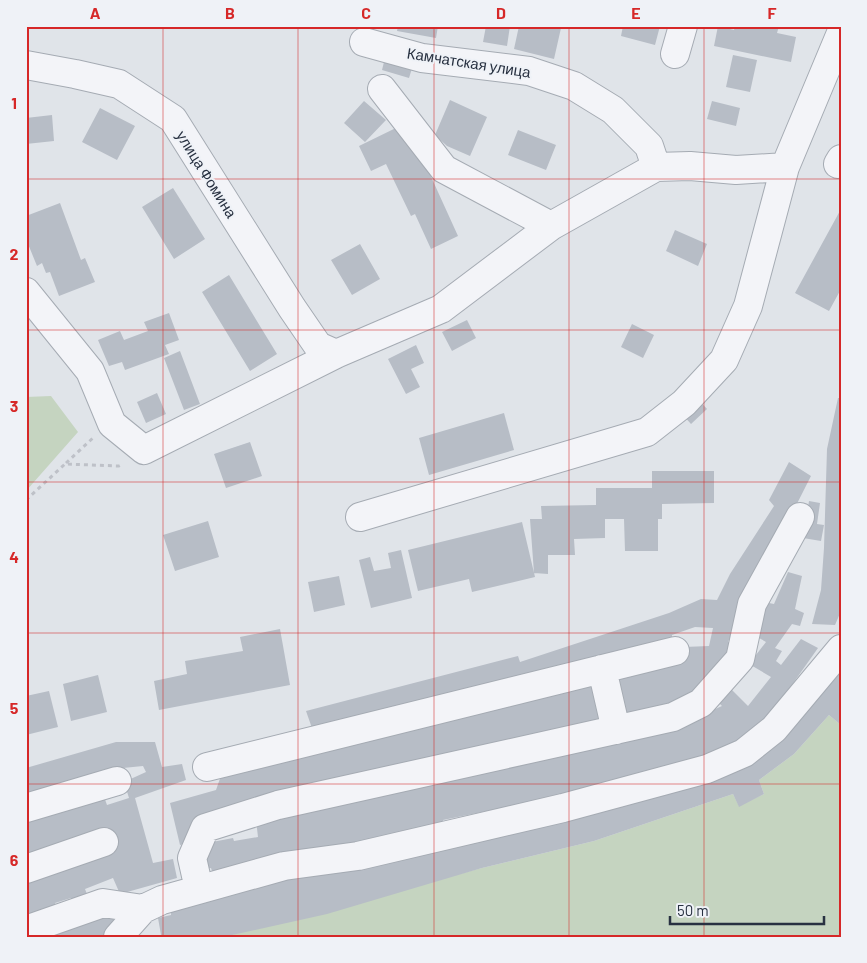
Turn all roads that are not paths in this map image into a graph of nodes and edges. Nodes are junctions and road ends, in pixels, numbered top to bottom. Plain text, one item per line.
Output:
1 (683, 26) edge
2 (841, 33) edge
3 (364, 42) dead end
4 (675, 54) dead end
5 (26, 65) edge
6 (382, 89) dead end
7 (785, 166) junction
8 (656, 167) junction
9 (551, 226) junction
10 (26, 292) edge
11 (336, 354) junction
12 (360, 517) dead end
13 (800, 517) dead end
14 (675, 651) dead end
15 (840, 651) edge
16 (602, 669) junction
17 (616, 730) junction
18 (207, 767) dead end
19 (117, 781) dead end
20 (26, 808) edge
21 (104, 842) dead end
22 (26, 869) edge
23 (199, 889) junction
24 (143, 909) junction
25 (26, 930) edge
26 (118, 937) edge

1 - 4 street
2 - 7 street
3 - 8 street, Камчатская улица
5 - 11 street, улица Фомина
6 - 9 street
7 - 8 street
7 - 12 street
8 - 9 street
9 - 11 street
10 - 11 street
13 - 17 street
14 - 16 street
15 - 23 street
16 - 17 street
16 - 18 street
17 - 23 street
19 - 20 street
21 - 22 street
23 - 24 street
24 - 25 street
24 - 26 street

